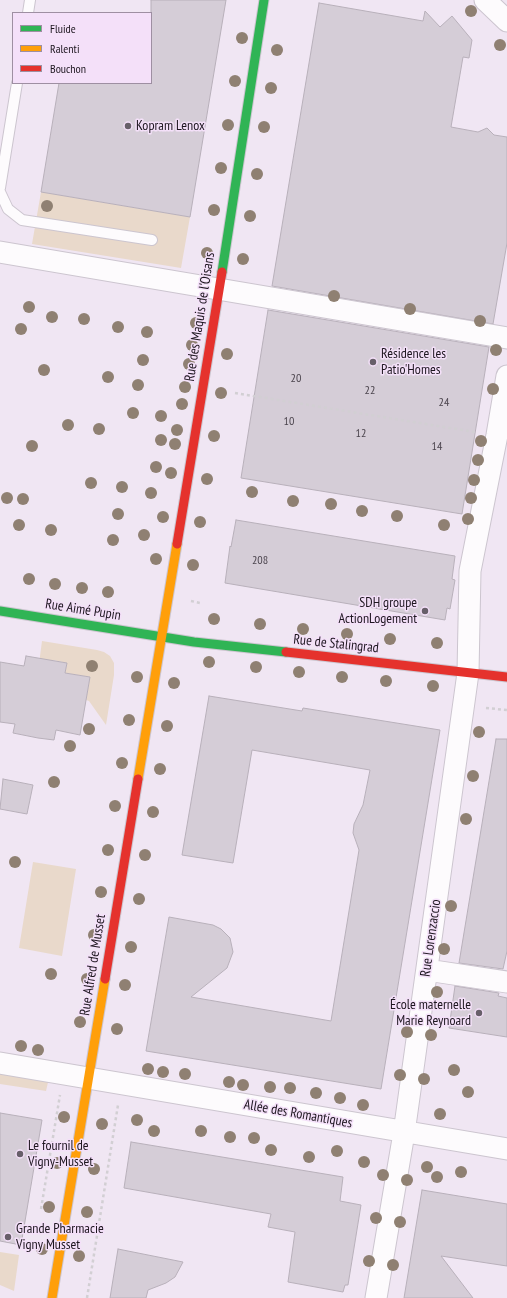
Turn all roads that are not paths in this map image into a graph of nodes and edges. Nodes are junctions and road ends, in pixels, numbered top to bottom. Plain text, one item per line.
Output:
1 (30, 0) edge
2 (264, 0) edge
3 (485, 0) edge
4 (28, 12) edge
5 (507, 21) edge
6 (17, 84) edge
7 (0, 188) edge
8 (0, 192) edge
9 (152, 240) dead end
10 (0, 252) edge
11 (219, 291) junction
12 (507, 338) edge
13 (507, 376) edge
14 (0, 611) edge
15 (162, 638) junction
16 (468, 673) junction
17 (507, 677) edge
18 (427, 970) junction
19 (507, 982) edge
20 (0, 1063) edge
21 (88, 1078) junction
22 (404, 1133) junction
23 (507, 1150) edge
24 (52, 1298) edge
25 (376, 1298) edge

1 - 4 lane
2 - 11 street, Rue des Maquis de l'Oisans
3 - 5 street
6 - 7 lane
8 - 9 lane
10 - 11 street
11 - 12 street
11 - 15 street, Rue des Maquis de l'Oisans
13 - 16 street, Rue Lorenzaccio
14 - 15 street, Rue Aimé Pupin
15 - 16 street, Rue de Stalingrad
15 - 21 street, Rue Alfred de Musset
16 - 17 street, Rue de Stalingrad
16 - 18 street, Rue Lorenzaccio
18 - 19 street
18 - 22 street, Rue Lorenzaccio
20 - 21 street, Allée des Romantiques
21 - 22 street, Allée des Romantiques
21 - 24 street, Rue Alfred de Musset
22 - 23 street, Allée des Romantiques
22 - 25 street, Rue Lorenzaccio

